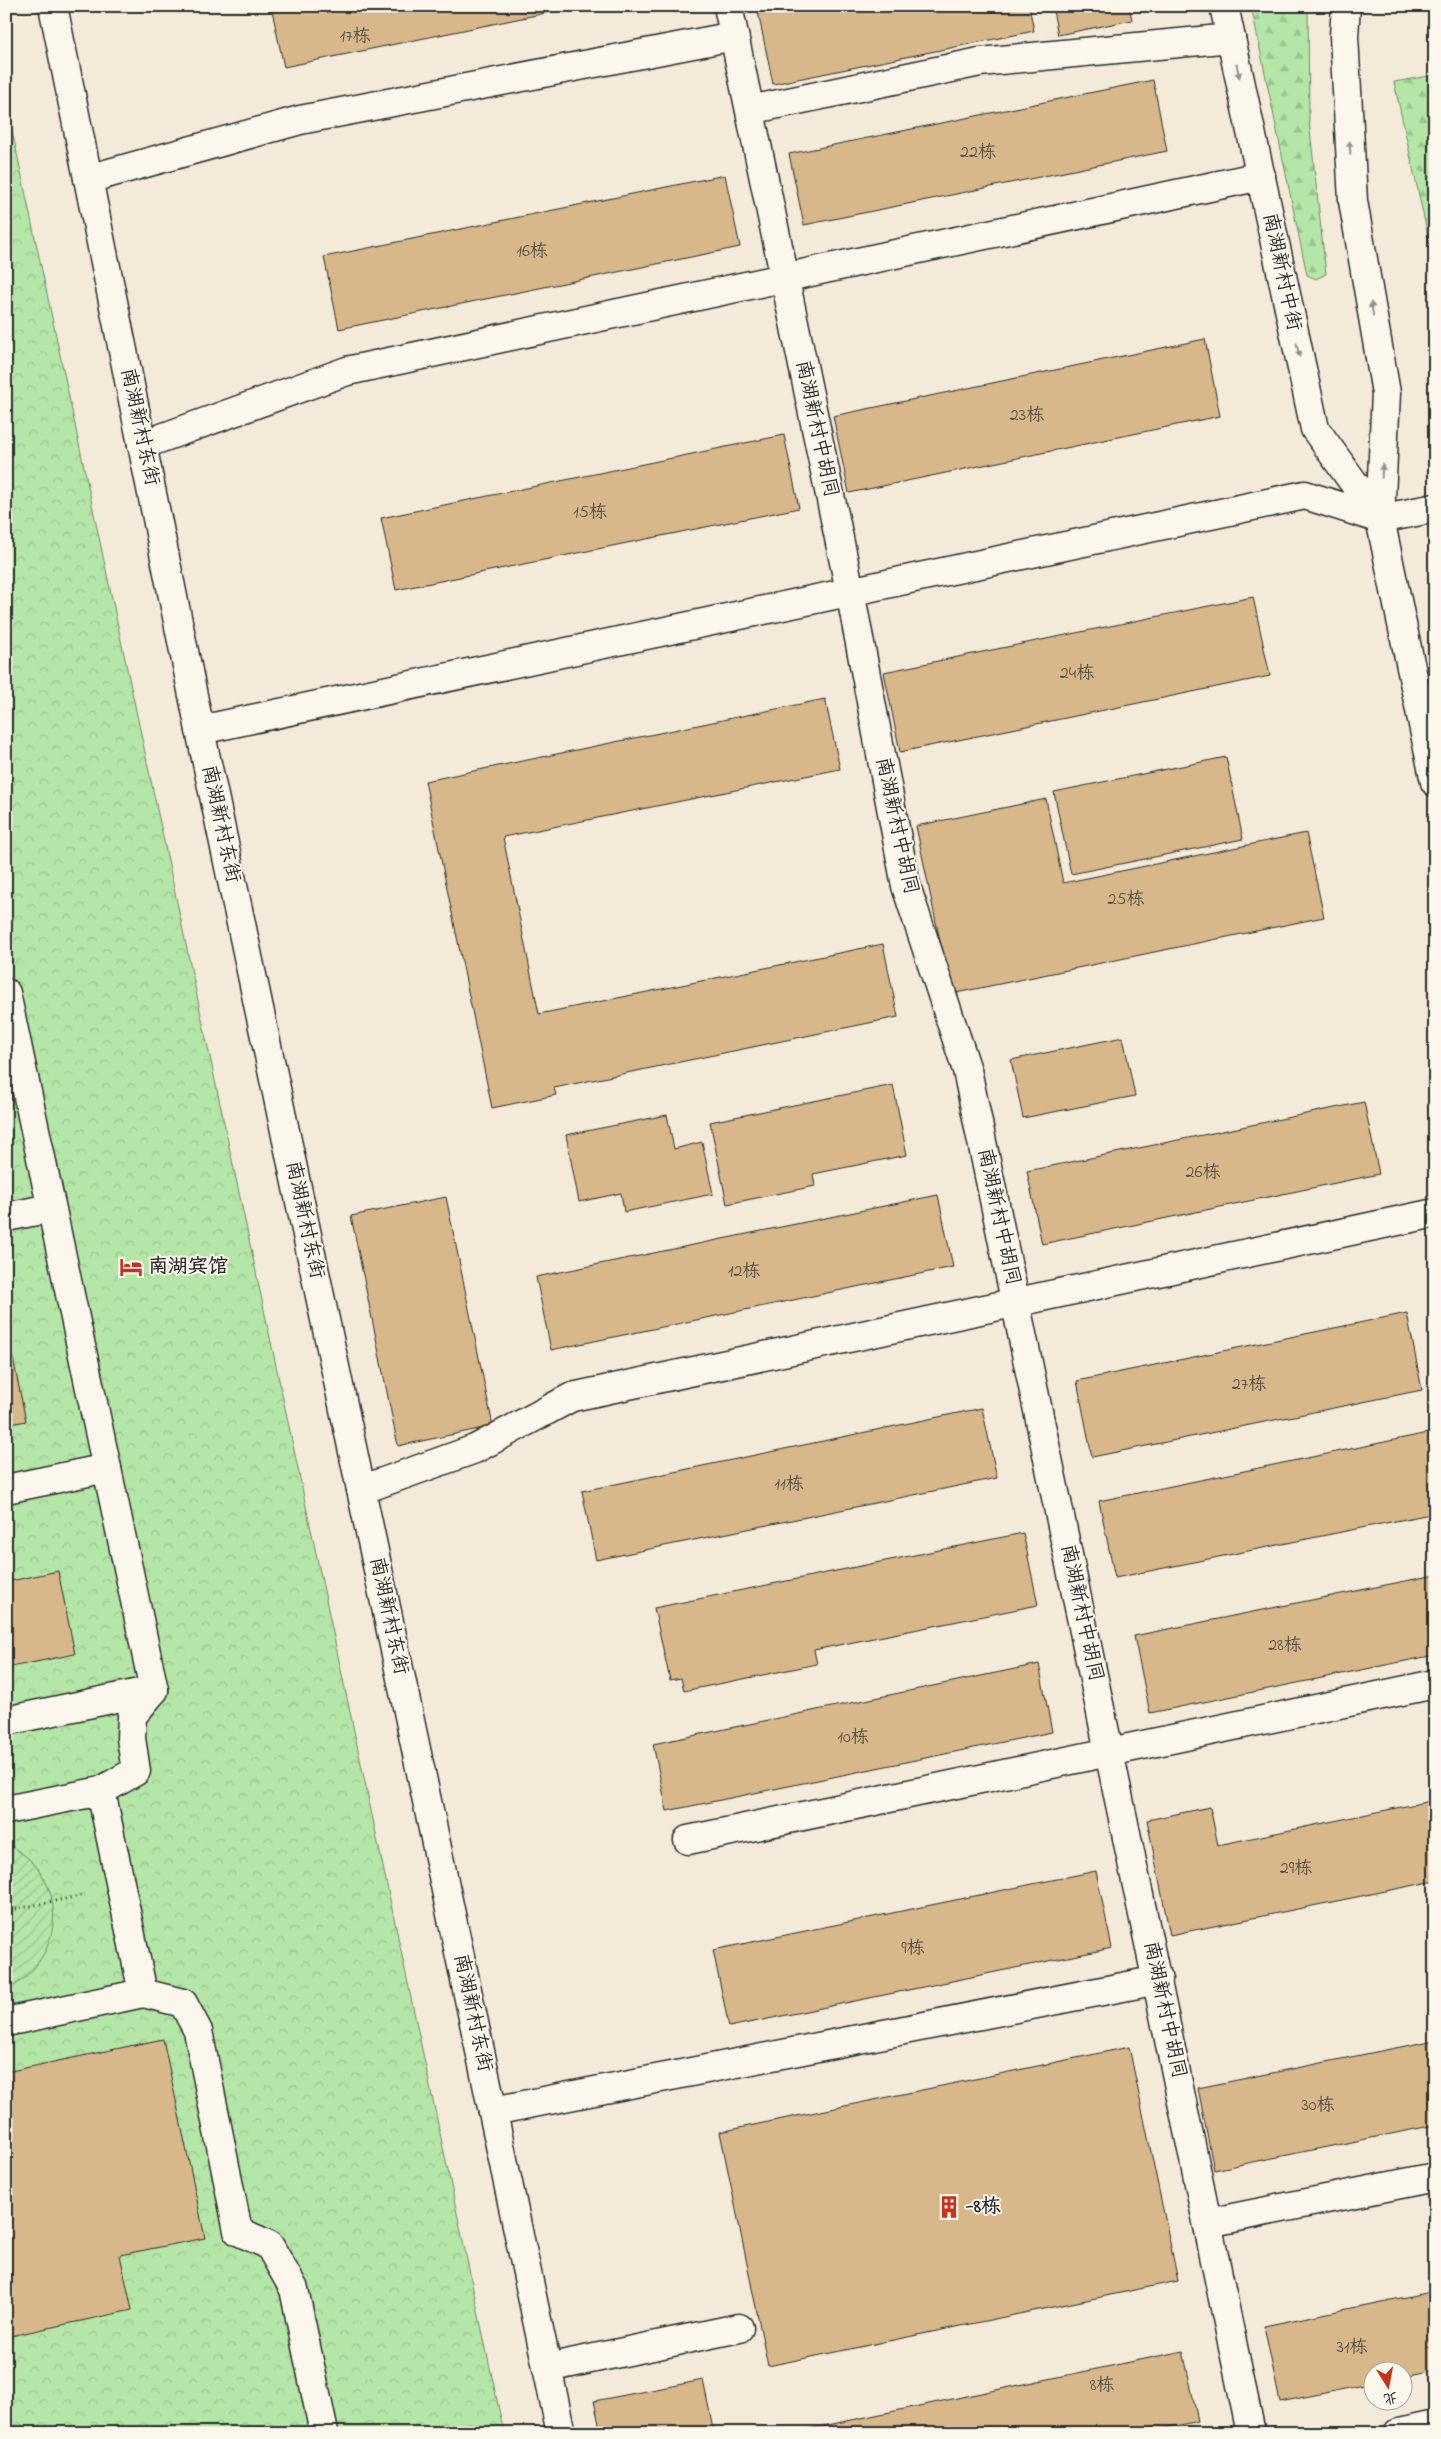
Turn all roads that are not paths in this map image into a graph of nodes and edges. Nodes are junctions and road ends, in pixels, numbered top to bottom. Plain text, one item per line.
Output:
1 (53, 6) edge
2 (728, 6) edge
3 (1224, 6) edge
4 (1346, 6) edge
5 (734, 36) junction
6 (1231, 38) junction
7 (750, 110) junction
8 (1260, 176) junction
9 (88, 178) junction
10 (784, 278) junction
11 (142, 445) junction
12 (1435, 508) edge
13 (1380, 519) junction
14 (850, 591) junction
15 (200, 730) junction
16 (1435, 782) edge
17 (6, 993) edge
18 (51, 1208) junction
19 (1435, 1213) edge
20 (6, 1217) edge
21 (1016, 1304) junction
22 (106, 1468) junction
23 (6, 1489) edge
24 (361, 1490) junction
25 (1435, 1684) edge
26 (154, 1690) junction
27 (6, 1721) edge
28 (1110, 1752) junction
29 (101, 1791) junction
30 (6, 1810) edge
31 (688, 1840) dead end
32 (1158, 1980) junction
33 (143, 1993) junction
34 (6, 2022) edge
35 (493, 2111) junction
36 (1435, 2177) edge
37 (1208, 2223) junction
38 (739, 2328) dead end
39 (547, 2368) junction
40 (1435, 2425) edge
41 (324, 2433) edge
42 (561, 2433) edge
43 (1251, 2433) edge
44 (1400, 2433) edge

1 - 9 street, 南湖新村东街
2 - 5 street, 南湖新村中胡同
3 - 6 street, 南湖新村中街
13 -> 4 street, 南湖新村中街
5 - 7 street, 南湖新村中胡同
5 - 9 street
6 - 7 street
6 -> 8 street, 南湖新村中街
7 - 10 street, 南湖新村中胡同
8 - 10 street
8 -> 13 street, 南湖新村中街
9 - 11 street, 南湖新村东街
10 - 11 street
10 - 14 street, 南湖新村中胡同
11 - 15 street, 南湖新村东街
12 - 13 street
13 - 14 street
13 - 16 street, 南湖新村中街
14 - 15 street
14 - 21 street, 南湖新村中胡同
15 - 24 street, 南湖新村东街
17 - 18 street
18 - 20 street
18 - 22 street
19 - 21 street
21 - 24 street
21 - 28 street, 南湖新村中胡同
22 - 23 street
22 - 26 street
24 - 35 street, 南湖新村东街
25 - 28 street
26 - 27 street
26 - 29 street
28 - 31 street
28 - 32 street, 南湖新村中胡同
29 - 30 street
29 - 33 street
32 - 35 street
32 - 37 street, 南湖新村中胡同
33 - 34 street
33 - 41 street
35 - 39 street, 南湖新村东街
36 - 37 street
37 - 43 street, 南湖新村中胡同
38 - 39 street
39 - 42 street, 南湖新村东街
40 - 44 street

